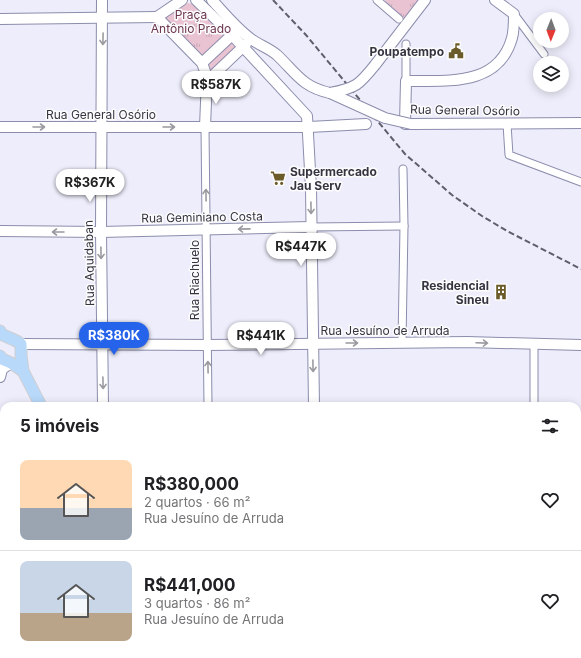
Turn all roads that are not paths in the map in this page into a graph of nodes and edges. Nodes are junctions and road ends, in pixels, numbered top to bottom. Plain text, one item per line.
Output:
1 (102, 0) edge
2 (182, 0) edge
3 (196, 0) edge
4 (212, 0) edge
5 (377, 0) edge
6 (425, 0) edge
7 (495, 0) edge
8 (514, 14) junction
9 (103, 17) junction
10 (157, 17) junction
11 (0, 19) edge
12 (399, 19) dead end
13 (232, 35) junction
14 (406, 44) dead end
15 (242, 46) junction
16 (272, 52) junction
17 (544, 54) dead end
18 (202, 63) junction
19 (406, 80) junction
20 (206, 82) junction
21 (330, 93) junction
22 (581, 123) edge
23 (366, 124) dead end
24 (409, 124) junction
25 (507, 124) junction
26 (0, 127) edge
27 (102, 127) junction
28 (204, 127) junction
29 (309, 127) junction
30 (403, 169) dead end
31 (581, 182) edge
32 (404, 226) junction
33 (311, 227) junction
34 (207, 229) junction
35 (0, 232) edge
36 (101, 232) junction
37 (0, 330) edge
38 (313, 343) junction
39 (21, 344) junction
40 (402, 344) junction
41 (208, 345) junction
42 (534, 345) junction
43 (581, 345) edge
44 (103, 346) junction
45 (21, 355) junction
46 (0, 356) edge
47 (11, 363) junction
48 (22, 371) junction
49 (0, 377) edge
50 (39, 402) edge
51 (103, 402) edge
52 (208, 402) edge
53 (314, 402) edge
54 (534, 402) edge

1 - 9 street, Rua Aquidaban
2 - 10 street
3 - 13 street
4 - 16 street
5 - 12 street
6 - 21 street, bridge
7 - 8 street
8 - 17 street
8 - 19 street
9 - 10 street
9 - 11 street
9 -> 27 street, Rua Aquidaban
10 - 18 street
13 - 15 street
13 - 18 street
14 - 19 street
15 - 16 street
15 - 20 street
15 - 29 street
16 - 21 street, Rua General Osório
18 - 20 street
19 - 24 street
20 - 28 street, Rua Riachuelo
21 - 24 street, Rua General Osório, bridge
22 - 25 street, Rua General Osório
23 - 29 street, Rua General Osório
24 - 25 street, Rua General Osório
25 - 31 street
26 -> 27 street, Rua General Osório
27 -> 28 street, Rua General Osório
27 - 36 street, Rua Aquidaban
28 - 29 street, Rua General Osório
34 -> 28 street, Rua Riachuelo
29 -> 33 street
30 - 32 street
32 - 33 street, Rua Geminiano Costa
32 - 40 street
33 -> 34 street, Rua Geminiano Costa
33 - 38 street
34 - 36 street, Rua Geminiano Costa
34 - 41 street, Rua Riachuelo
36 -> 35 street, Rua Geminiano Costa
36 -> 44 street, Rua Aquidaban
37 - 39 main road
38 -> 40 street, Rua Jesuíno de Arruda
38 - 41 street, Rua Jesuíno de Arruda
38 -> 53 street
39 - 44 street, Rua Jesuíno de Arruda
39 - 45 main road
40 -> 42 street, Rua Jesuíno de Arruda
41 - 44 street, Rua Jesuíno de Arruda
52 -> 41 street, Rua Riachuelo
42 - 43 street, Rua Jesuíno de Arruda
42 - 54 street
44 -> 51 street, Rua Aquidaban
45 - 47 main road
45 - 48 main road
46 - 47 main road
47 - 48 main road
47 - 49 street
48 - 50 main road

